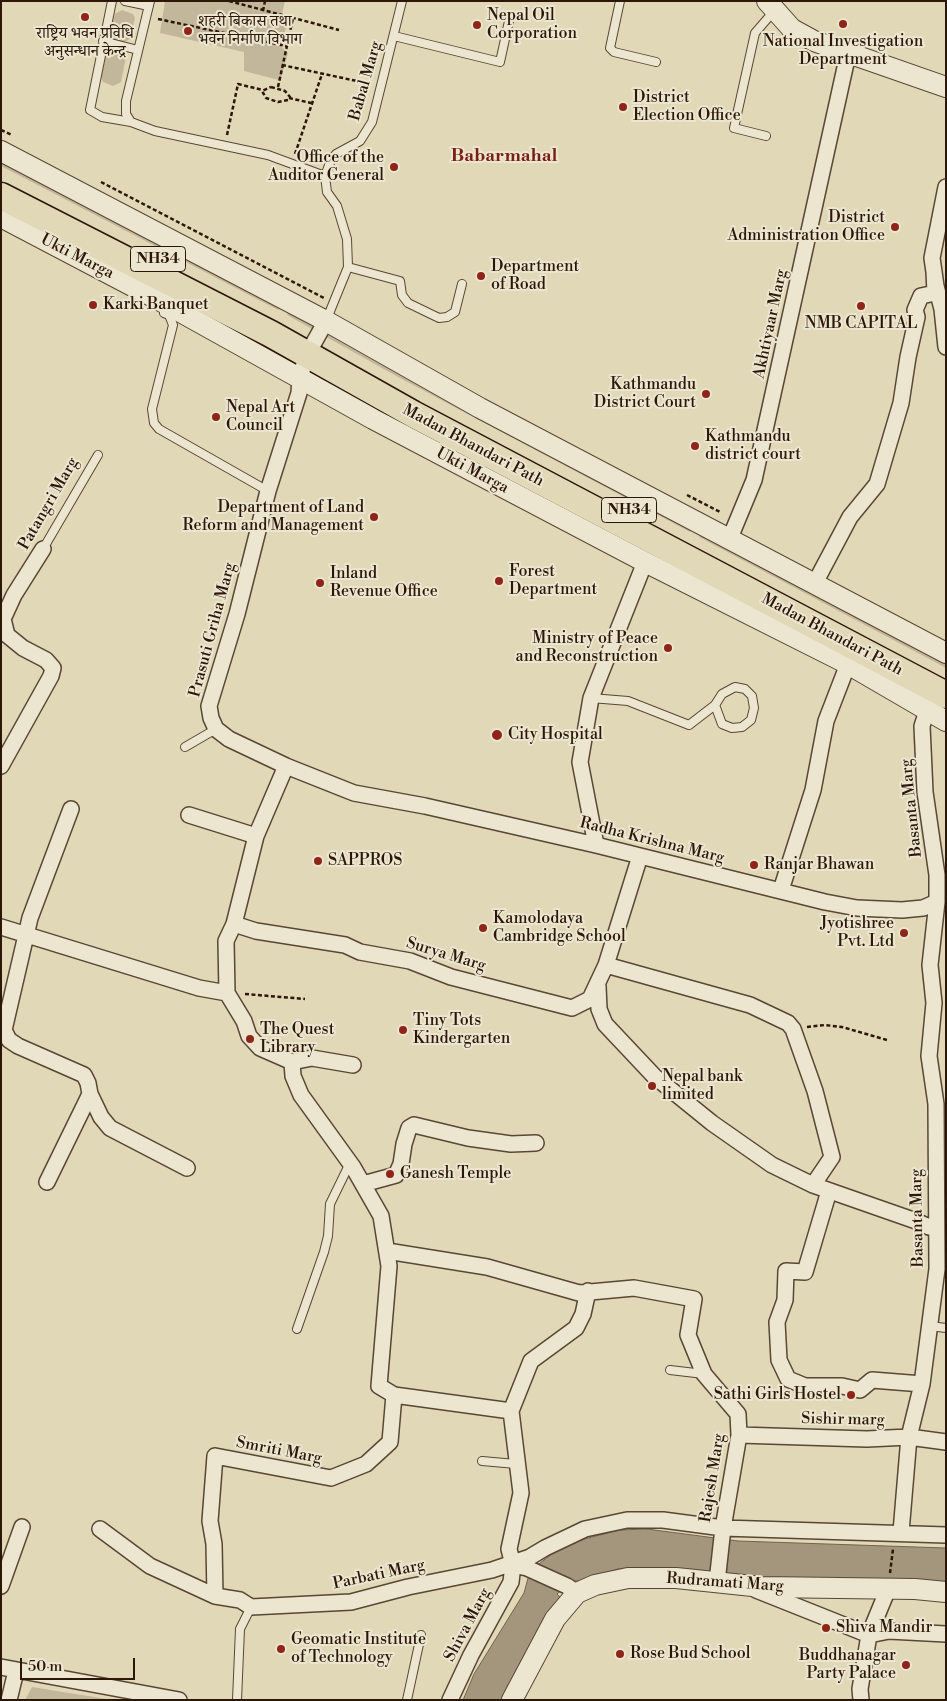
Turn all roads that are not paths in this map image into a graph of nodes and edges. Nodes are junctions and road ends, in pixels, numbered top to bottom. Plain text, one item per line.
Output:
1 (112, 1) edge
2 (125, 1) edge
3 (402, 1) edge
4 (620, 1) edge
5 (150, 4) edge
6 (771, 6) edge
7 (509, 21) dead end
8 (394, 36) junction
9 (103, 41) junction
10 (138, 50) junction
11 (848, 54) junction
12 (656, 62) dead end
13 (946, 87) edge
14 (130, 122) junction
15 (766, 136) dead end
16 (1, 151) edge
17 (325, 176) junction
18 (1, 178) edge
19 (946, 187) edge
20 (1, 196) edge
21 (1, 217) edge
22 (1, 225) edge
23 (348, 267) junction
24 (934, 271) junction
25 (462, 284) dead end
26 (316, 339) junction
27 (946, 347) edge
28 (98, 455) dead end
29 (268, 491) junction
30 (733, 530) junction
31 (43, 549) joint
32 (645, 562) junction
33 (815, 583) junction
34 (946, 653) edge
35 (848, 664) junction
36 (946, 677) edge
37 (591, 698) junction
38 (937, 703) edge
39 (715, 705) junction
40 (946, 721) edge
41 (216, 729) junction
42 (185, 747) dead end
43 (1, 766) edge
44 (286, 766) junction
45 (71, 809) dead end
46 (189, 815) dead end
47 (256, 836) junction
48 (596, 845) junction
49 (640, 856) junction
50 (781, 890) junction
51 (937, 902) junction
52 (234, 924) junction
53 (1, 927) edge
54 (25, 935) junction
55 (604, 970) junction
56 (226, 993) junction
57 (292, 1062) junction
58 (353, 1065) dead end
59 (90, 1094) junction
60 (536, 1143) dead end
61 (350, 1163) junction
62 (187, 1168) dead end
63 (47, 1182) dead end
64 (364, 1184) junction
65 (813, 1185) junction
66 (829, 1191) junction
67 (940, 1206) edge
68 (936, 1223) junction
69 (387, 1251) junction
70 (588, 1291) junction
71 (930, 1326) junction
72 (946, 1328) edge
73 (297, 1329) dead end
74 (670, 1370) dead end
75 (704, 1374) junction
76 (922, 1384) junction
77 (394, 1395) junction
78 (511, 1411) junction
79 (739, 1435) junction
80 (909, 1437) junction
81 (946, 1442) edge
82 (482, 1462) dead end
83 (516, 1464) junction
84 (22, 1526) dead end
85 (100, 1529) dead end
86 (722, 1532) junction
87 (896, 1535) junction
88 (946, 1535) edge
89 (520, 1566) junction
90 (717, 1578) junction
91 (746, 1585) junction
92 (888, 1585) junction
93 (1, 1586) edge
94 (572, 1590) junction
95 (946, 1592) edge
96 (215, 1596) junction
97 (251, 1607) junction
98 (946, 1634) edge
99 (421, 1635) dead end
100 (869, 1635) junction
101 (9, 1669) edge
102 (9, 1700) edge
103 (179, 1700) edge
104 (237, 1700) edge
105 (407, 1700) edge
106 (450, 1700) edge
107 (512, 1700) edge
108 (861, 1700) edge

1 - 9 lane
2 - 5 lane
3 - 8 lane, Babal Marg
4 - 12 lane
5 - 10 lane
6 - 11 street
6 - 15 lane
7 - 8 lane
8 - 17 lane, Babal Marg
9 - 10 lane
9 - 14 lane
10 - 14 lane
11 - 13 street
11 - 30 street, Akhtiyaar Marg
14 - 17 lane
16 - 26 street
17 - 23 lane
18 - 26 highway, Madan Bhandari Path / NH34
19 - 24 street
20 - 26 highway, Madan Bhandari Path / NH34
21 - 26 street, Ukti Marga
22 - 29 lane, Ukti Marga
23 - 25 lane
23 - 26 lane
24 - 27 street
24 - 33 street
26 - 29 street, Prasuti Griha Marg
26 - 30 street
26 - 32 street, Ukti Marga
26 - 36 highway, Madan Bhandari Path / NH34
26 - 38 highway, Madan Bhandari Path / NH34
28 - 31 lane, Patangri Marg
29 - 41 street, Prasuti Griha Marg
30 - 33 street
31 - 43 street, Patangri Marg
32 - 35 street, Ukti Marga
32 - 37 street
33 - 34 street
35 - 38 street, Ukti Marga
35 - 50 street
37 - 39 lane
37 - 48 street
38 - 40 street, Ukti Marga
38 - 51 street, Basanta Marg
39 - 39 lane
41 - 42 lane
41 - 44 street
44 - 47 street
44 - 48 street, Radha Krishna Marg
45 - 54 street
46 - 47 street
47 - 52 street
48 - 49 street, Radha Krishna Marg
49 - 50 street, Radha Krishna Marg
49 - 55 street
50 - 51 street
51 - 67 street, Basanta Marg
52 - 55 street, Surya Marg
52 - 56 street
53 - 54 street
54 - 56 street
54 - 59 street
55 - 65 street
55 - 65 street
56 - 57 street
57 - 58 street
57 - 61 street
59 - 62 street
59 - 63 street
60 - 64 street
61 - 64 street
61 - 73 lane
64 - 69 street
65 - 66 street
66 - 68 street
66 - 76 street
67 - 68 street, Basanta Marg
68 - 71 street, Basanta Marg
69 - 70 street
69 - 77 street
70 - 75 street, Rajesh Marg
70 - 78 street
71 - 72 lane
71 - 76 street, Basanta Marg
74 - 75 lane
75 - 79 street, Rajesh Marg
76 - 80 street, Basanta Marg
77 - 78 street
77 - 96 street, Smriti Marg
78 - 83 street
79 - 80 street, Sishir marg
79 - 86 street, Rajesh Marg
80 - 81 street, Sishir marg
80 - 87 street, Basanta Marg
82 - 83 lane
83 - 89 street
84 - 93 street
85 - 96 street
86 - 87 street, Parbati Marg
86 - 89 street, Parbati Marg
86 - 90 street, Rajesh Marg
87 - 88 street, Parbati Marg
89 - 94 street
89 - 97 street, Parbati Marg
89 - 106 street, Shiva Marg
90 - 91 street, Rudramati Marg
90 - 94 street, Rudramati Marg
91 - 92 street, Rudramati Marg
91 - 100 street
92 - 95 street, Rudramati Marg
92 - 100 street
94 - 107 street
96 - 97 street
97 - 104 lane
98 - 100 street
99 - 105 lane
100 - 108 street
101 - 102 street
101 - 103 street

